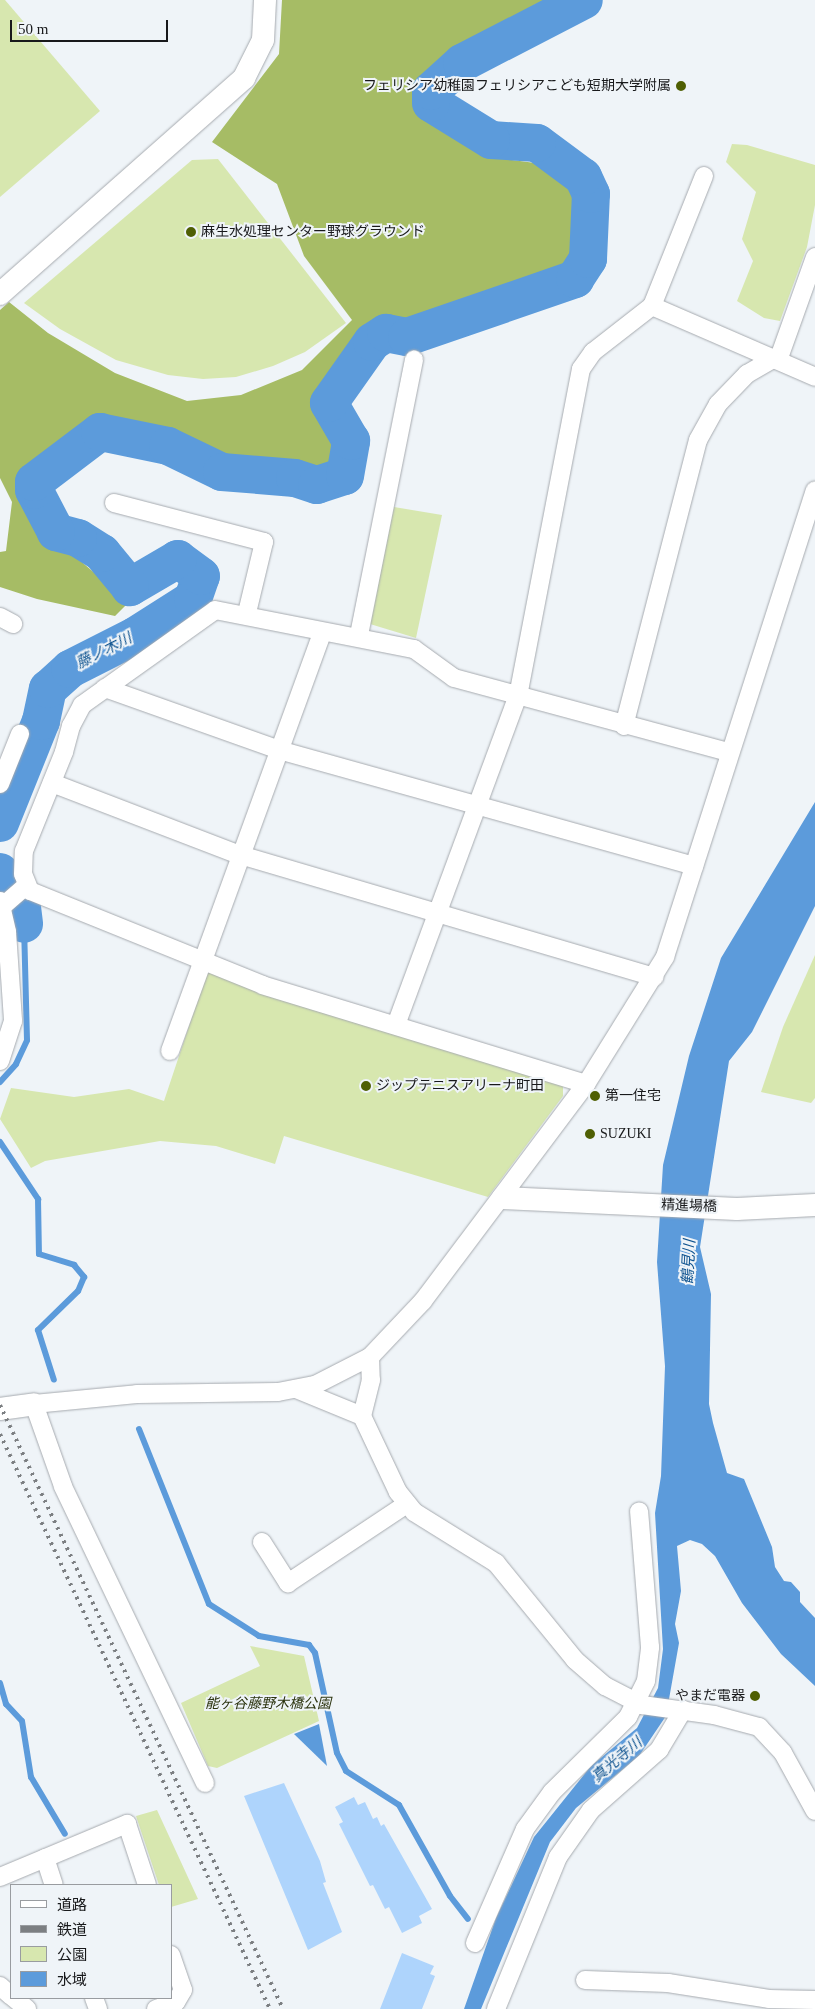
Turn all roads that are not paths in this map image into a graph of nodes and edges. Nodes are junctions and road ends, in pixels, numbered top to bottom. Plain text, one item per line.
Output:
1 (265, 0) edge
2 (704, 176) dead end
3 (815, 257) edge
4 (0, 294) edge
5 (652, 306) junction
6 (414, 359) dead end
7 (770, 359) junction
8 (815, 376) edge
9 (815, 491) edge
10 (114, 503) dead end
11 (247, 613) junction
12 (322, 634) junction
13 (359, 635) junction
14 (105, 688) junction
15 (518, 696) junction
16 (624, 726) junction
17 (20, 734) dead end
18 (279, 750) junction
19 (728, 752) junction
20 (52, 783) junction
21 (0, 784) edge
22 (477, 807) junction
23 (240, 855) junction
24 (694, 866) junction
25 (25, 886) junction
26 (4, 902) edge
27 (438, 911) junction
28 (202, 964) junction
29 (654, 977) junction
30 (396, 1025) junction
31 (170, 1051) dead end
32 (0, 1061) edge
33 (586, 1084) junction
34 (502, 1198) junction
35 (815, 1204) edge
36 (370, 1357) junction
37 (296, 1389) junction
38 (34, 1404) junction
39 (0, 1409) edge
40 (362, 1416) junction
41 (407, 1504) junction
42 (639, 1511) dead end
43 (262, 1542) dead end
44 (639, 1704) junction
45 (679, 1710) junction
46 (205, 1783) dead end
47 (815, 1811) edge
48 (45, 1858) junction
49 (0, 1877) edge
50 (54, 1884) edge
51 (147, 1884) edge
52 (475, 1943) dead end
53 (172, 1958) edge
54 (585, 1980) dead end
55 (0, 1986) edge
56 (10, 1995) edge
57 (14, 1999) edge
58 (815, 2000) edge
59 (27, 2009) edge
60 (156, 2009) edge
61 (496, 2009) edge

1 - 4 street
2 - 5 street
3 - 7 street
5 - 7 street
5 - 15 street
6 - 13 street
7 - 8 street
7 - 16 street
9 - 19 street
10 - 11 street
11 - 12 street
11 - 14 street
12 - 13 street
12 - 18 street
13 - 15 street
14 - 18 street
14 - 20 street
15 - 16 street
15 - 22 street
16 - 19 street
17 - 21 street
18 - 22 street
18 - 23 street
19 - 24 street
20 - 23 street
20 - 25 street
22 - 24 street
22 - 27 street
23 - 27 street
23 - 28 street
24 - 29 street
25 - 26 street
25 - 28 street
26 - 32 street
27 - 29 street
27 - 30 street
28 - 30 street
28 - 31 street
29 - 33 street
30 - 33 street
33 - 34 street
34 - 35 street, 精進場橋
34 - 36 street
36 - 37 street
36 - 40 street
37 - 38 street
37 - 40 street
38 - 39 street
38 - 46 street
40 - 41 street
41 - 43 street
41 - 44 street
42 - 44 street
44 - 45 street
44 - 52 street
45 - 47 street
45 - 61 street
48 - 49 street
48 - 50 street
48 - 51 street
53 - 60 street
54 - 58 street
55 - 56 street
57 - 59 street

